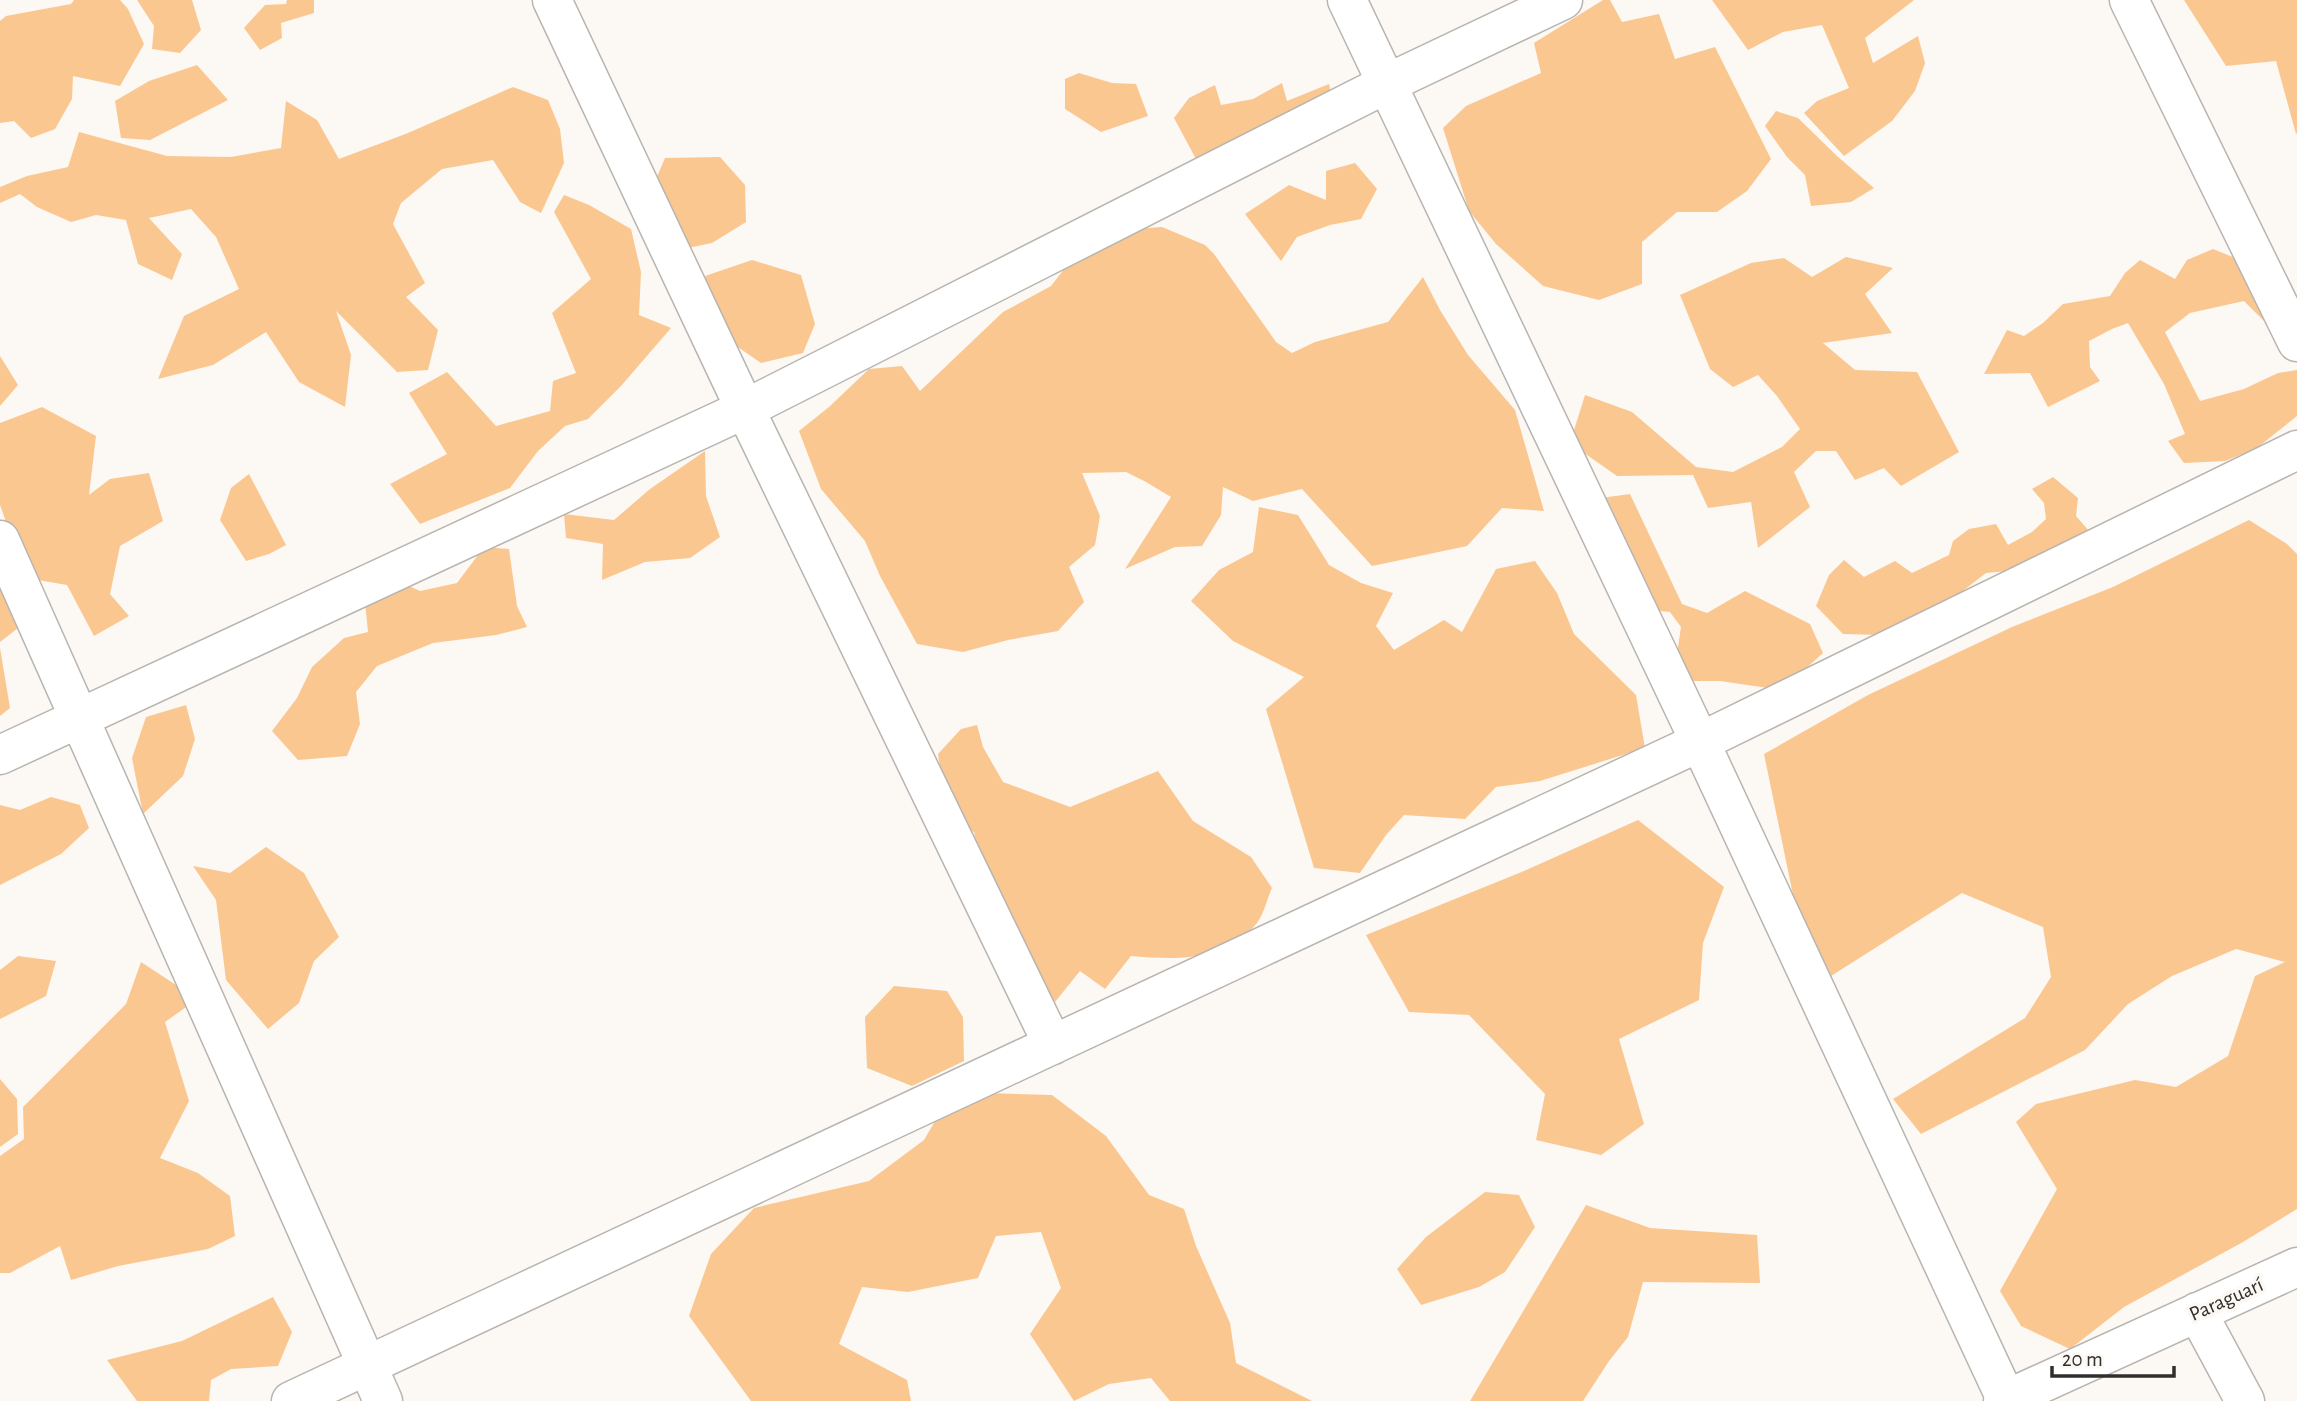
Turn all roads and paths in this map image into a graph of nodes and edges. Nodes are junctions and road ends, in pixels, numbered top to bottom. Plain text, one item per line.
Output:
1 (552, 0) edge
2 (1347, 0) edge
3 (1563, 0) edge
4 (2129, 0) edge
5 (1387, 84) junction
6 (2297, 342) edge
7 (745, 409) junction
8 (2297, 450) edge
9 (0, 540) edge
10 (80, 718) junction
11 (1700, 742) junction
12 (0, 755) edge
13 (1053, 1045) junction
14 (2297, 1267) edge
15 (2197, 1312) junction
16 (367, 1365) junction
17 (2004, 1400) edge
18 (291, 1401) edge
19 (383, 1401) edge
20 (2245, 1401) edge

1 - 7 street
2 - 5 street
3 - 5 street
4 - 6 street
5 - 7 street
5 - 11 street
7 - 10 street
7 - 13 street
8 - 11 street
9 - 10 street
10 - 12 street
10 - 16 street
11 - 13 street
11 - 17 street
13 - 16 street
14 - 15 street, Paraguarí
15 - 17 street, Paraguarí
15 - 20 street
16 - 18 street
16 - 19 street

